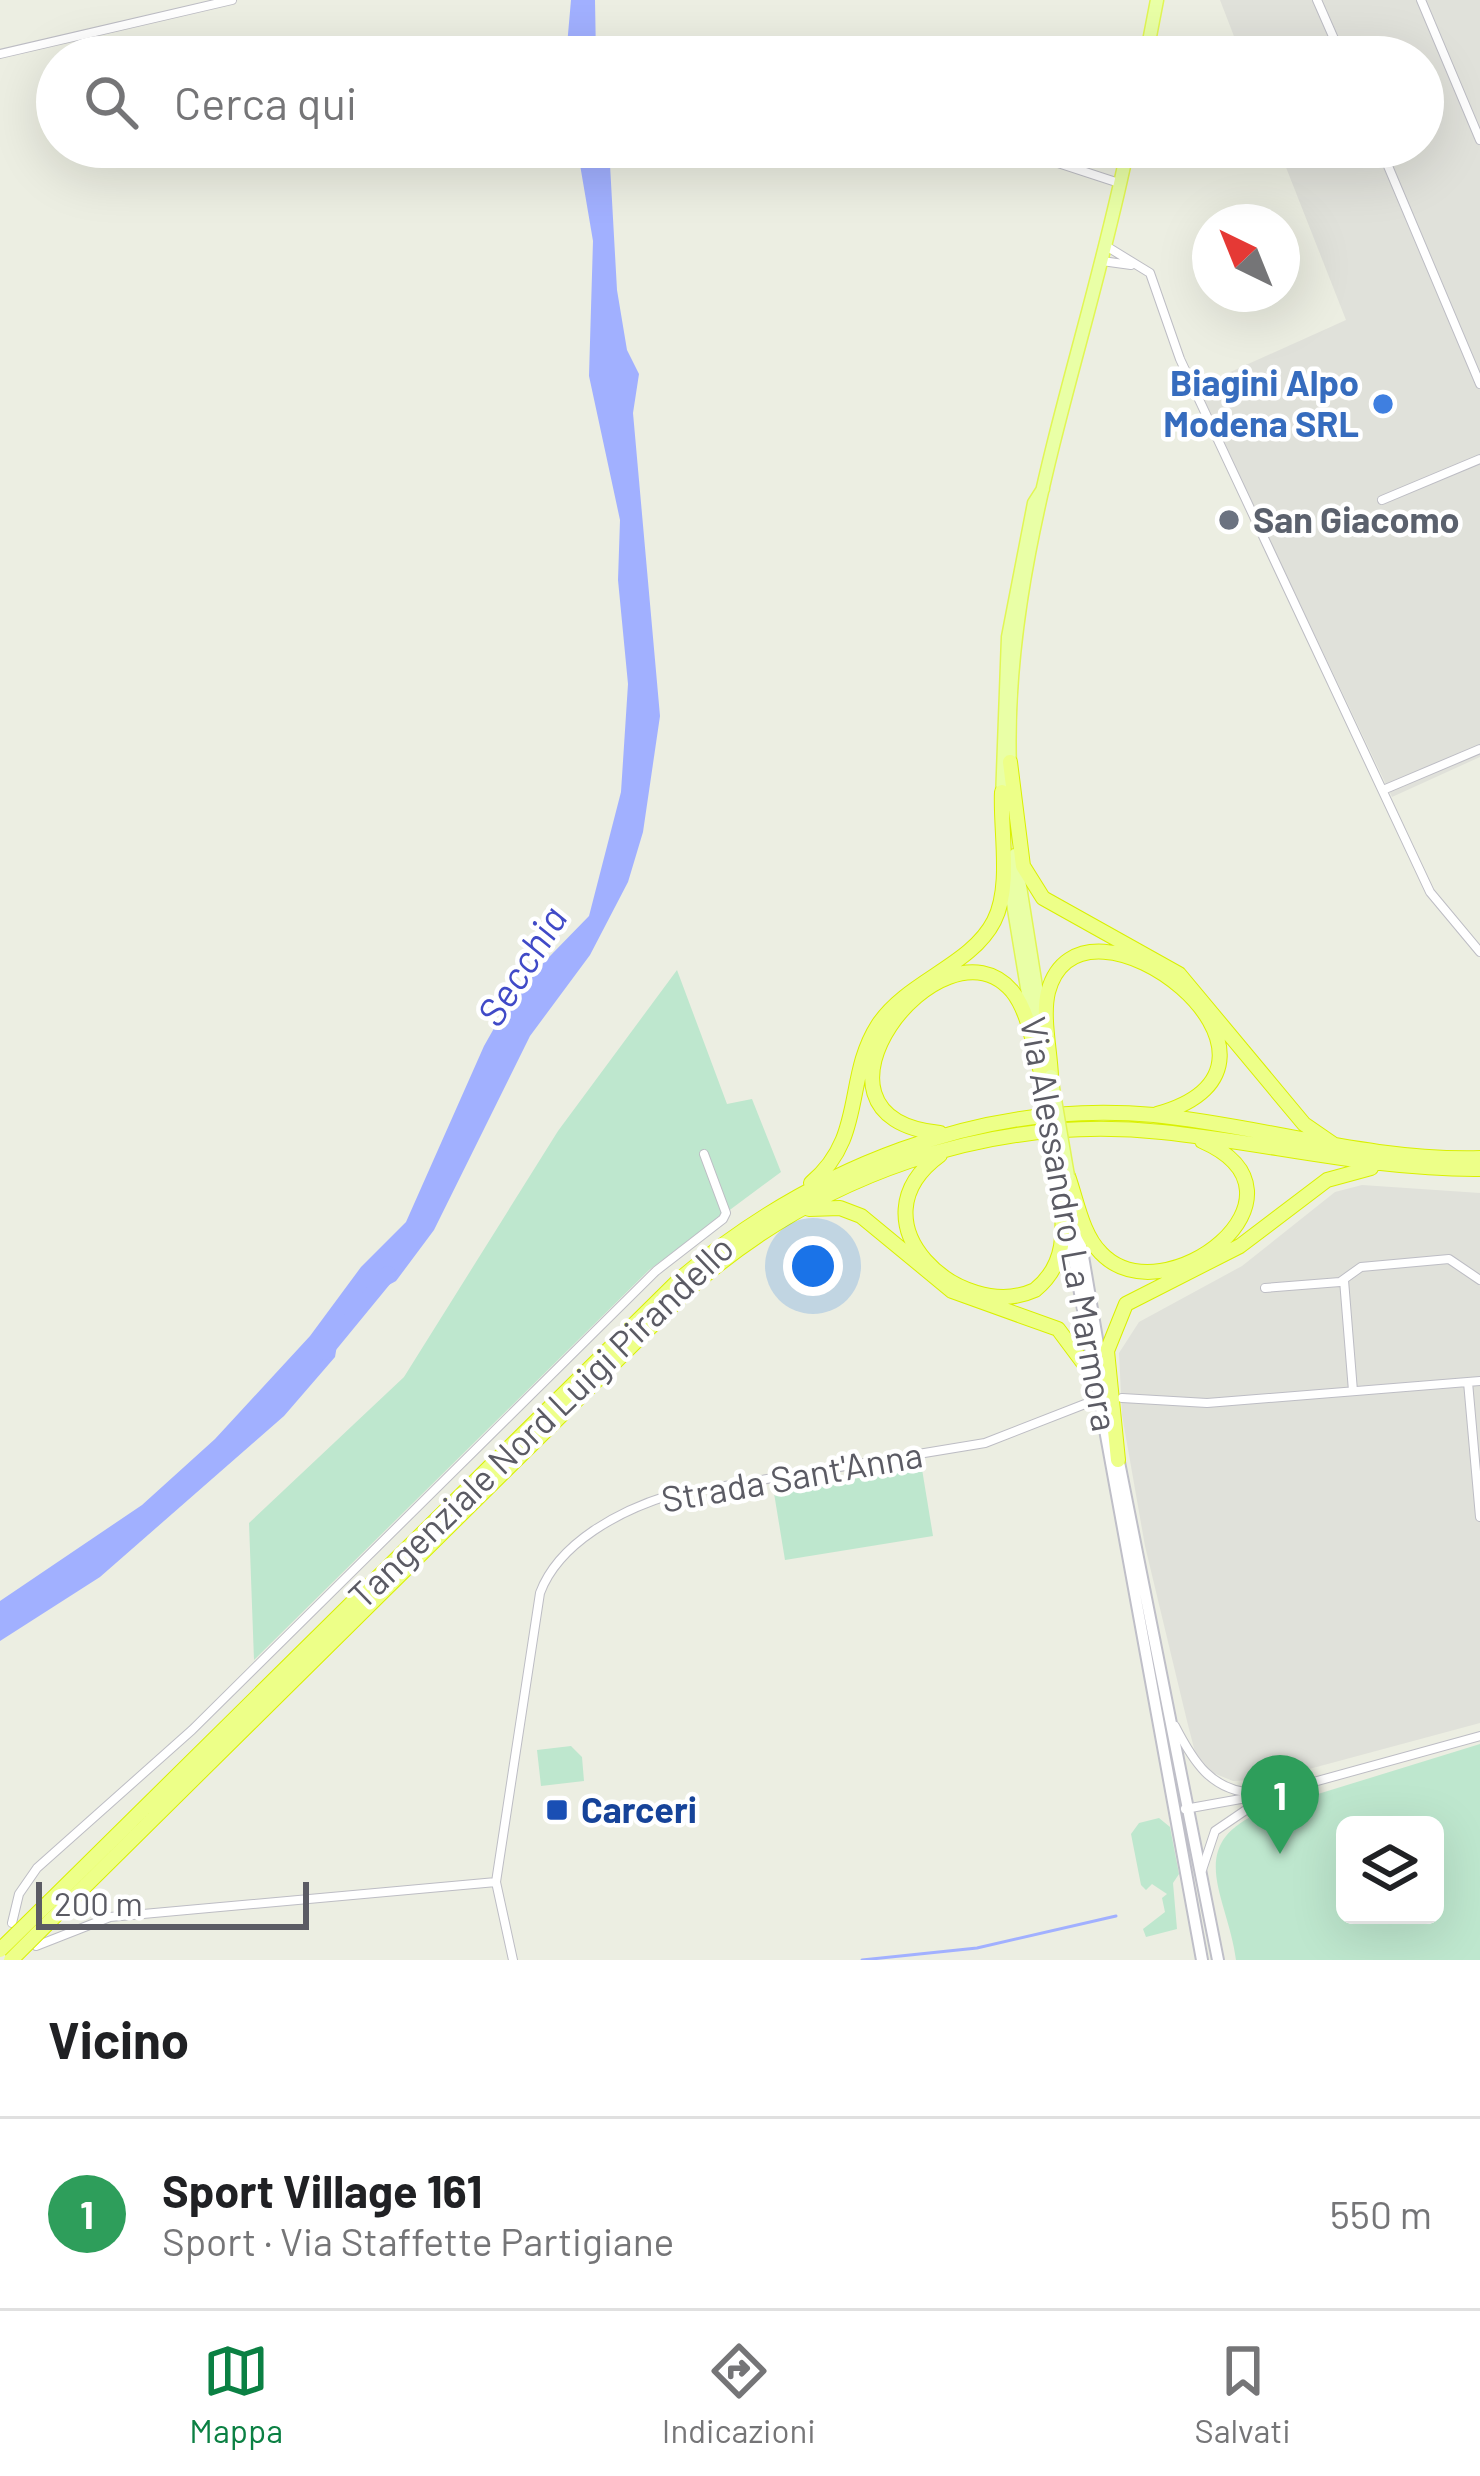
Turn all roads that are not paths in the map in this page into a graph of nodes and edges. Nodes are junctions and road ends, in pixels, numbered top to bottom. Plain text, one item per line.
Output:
1 (232, 0) edge
2 (1157, 0) edge
3 (1318, 0) edge
4 (1421, 0) edge
5 (77, 36) edge
6 (1150, 36) edge
7 (1333, 36) edge
8 (1437, 36) edge
9 (36, 46) edge
10 (1444, 53) edge
11 (0, 54) edge
12 (1476, 126) edge
13 (1480, 140) edge
14 (1072, 168) edge
15 (1123, 168) edge
16 (1389, 168) edge
17 (1120, 184) junction
18 (1106, 246) junction
19 (1102, 261) junction
20 (1138, 266) junction
21 (1480, 384) edge
22 (1480, 459) edge
23 (1043, 488) junction
24 (1382, 500) dead end
25 (1480, 749) edge
26 (1010, 761) junction
27 (1383, 790) junction
28 (1002, 792) junction
29 (1480, 952) edge
30 (1047, 1077) junction
31 (1152, 1115) junction
32 (1186, 1135) junction
33 (950, 1141) junction
34 (1342, 1149) junction
35 (704, 1154) dead end
36 (1480, 1158) edge
37 (1384, 1166) junction
38 (1480, 1169) edge
39 (1064, 1177) junction
40 (788, 1208) junction
41 (1344, 1280) junction
42 (1480, 1280) edge
43 (1264, 1288) dead end
44 (1096, 1380) junction
45 (1468, 1382) junction
46 (1480, 1382) edge
47 (1353, 1391) junction
48 (1122, 1399) dead end
49 (1085, 1404) dead end
50 (1118, 1460) junction
51 (1480, 1517) edge
52 (1174, 1724) junction
53 (1480, 1736) edge
54 (1274, 1793) junction
55 (1189, 1808) junction
56 (1172, 1811) junction
57 (1202, 1872) junction
58 (496, 1882) junction
59 (54, 1907) junction
60 (0, 1923) edge
61 (12, 1923) junction
62 (0, 1950) edge
63 (11, 1960) edge
64 (513, 1960) edge
65 (1202, 1960) edge
66 (1218, 1960) edge

1 - 5 street
2 - 6 main road
3 - 7 street
4 - 8 street
9 - 11 street
10 - 12 street
12 - 13 street
14 - 17 street
15 - 17 main road, Via Alessandro La Marmora
16 - 21 street
17 - 18 main road, Via Alessandro La Marmora
18 - 19 main road, Via Alessandro La Marmora
18 - 20 street
19 - 20 street
19 - 23 main road, Via Alessandro La Marmora
20 - 27 street
22 - 24 street
23 - 26 main road, Via Alessandro La Marmora
23 - 28 main road, Via Alessandro La Marmora
25 - 27 street
26 - 30 main road, Via Alessandro La Marmora
26 - 34 highway
27 - 29 street
28 - 30 main road, Via Alessandro La Marmora
28 - 40 highway
30 - 31 highway
30 - 33 highway
30 - 39 main road, Via Alessandro La Marmora, bridge
31 - 33 highway, Tangenziale Nord Luigi Pirandello
31 - 34 highway, Tangenziale Nord Luigi Pirandello
32 - 33 highway, Tangenziale Nord Luigi Pirandello
32 - 37 highway, Tangenziale Nord Luigi Pirandello
32 - 39 highway
33 - 39 highway
33 - 40 highway, Tangenziale Nord Luigi Pirandello
34 - 36 highway, Tangenziale Nord Luigi Pirandello
35 - 61 street
37 - 38 highway, Tangenziale Nord Luigi Pirandello
37 - 50 highway
39 - 44 main road, Via Alessandro La Marmora
39 - 50 main road, Via Alessandro La Marmora
40 - 44 highway
40 - 59 highway, Tangenziale Nord Luigi Pirandello
41 - 42 street
41 - 43 street
41 - 47 street
44 - 56 main road, Via Alessandro La Marmora
45 - 46 street
45 - 47 street
45 - 51 street
47 - 48 street
49 - 58 street, Strada Sant'Anna
50 - 52 main road, Via Alessandro La Marmora
52 - 54 street
52 - 55 main road, Via Alessandro La Marmora
53 - 54 street
54 - 55 street
54 - 57 street
55 - 56 street
55 - 57 main road, Via Alessandro La Marmora
56 - 65 main road, Via Alessandro La Marmora
57 - 66 main road, Via Alessandro La Marmora
58 - 61 street
58 - 64 street, Strada Sant'Anna
59 - 62 highway, Tangenziale Nord Luigi Pirandello, bridge
59 - 63 highway, Tangenziale Nord Luigi Pirandello, bridge
60 - 61 street

